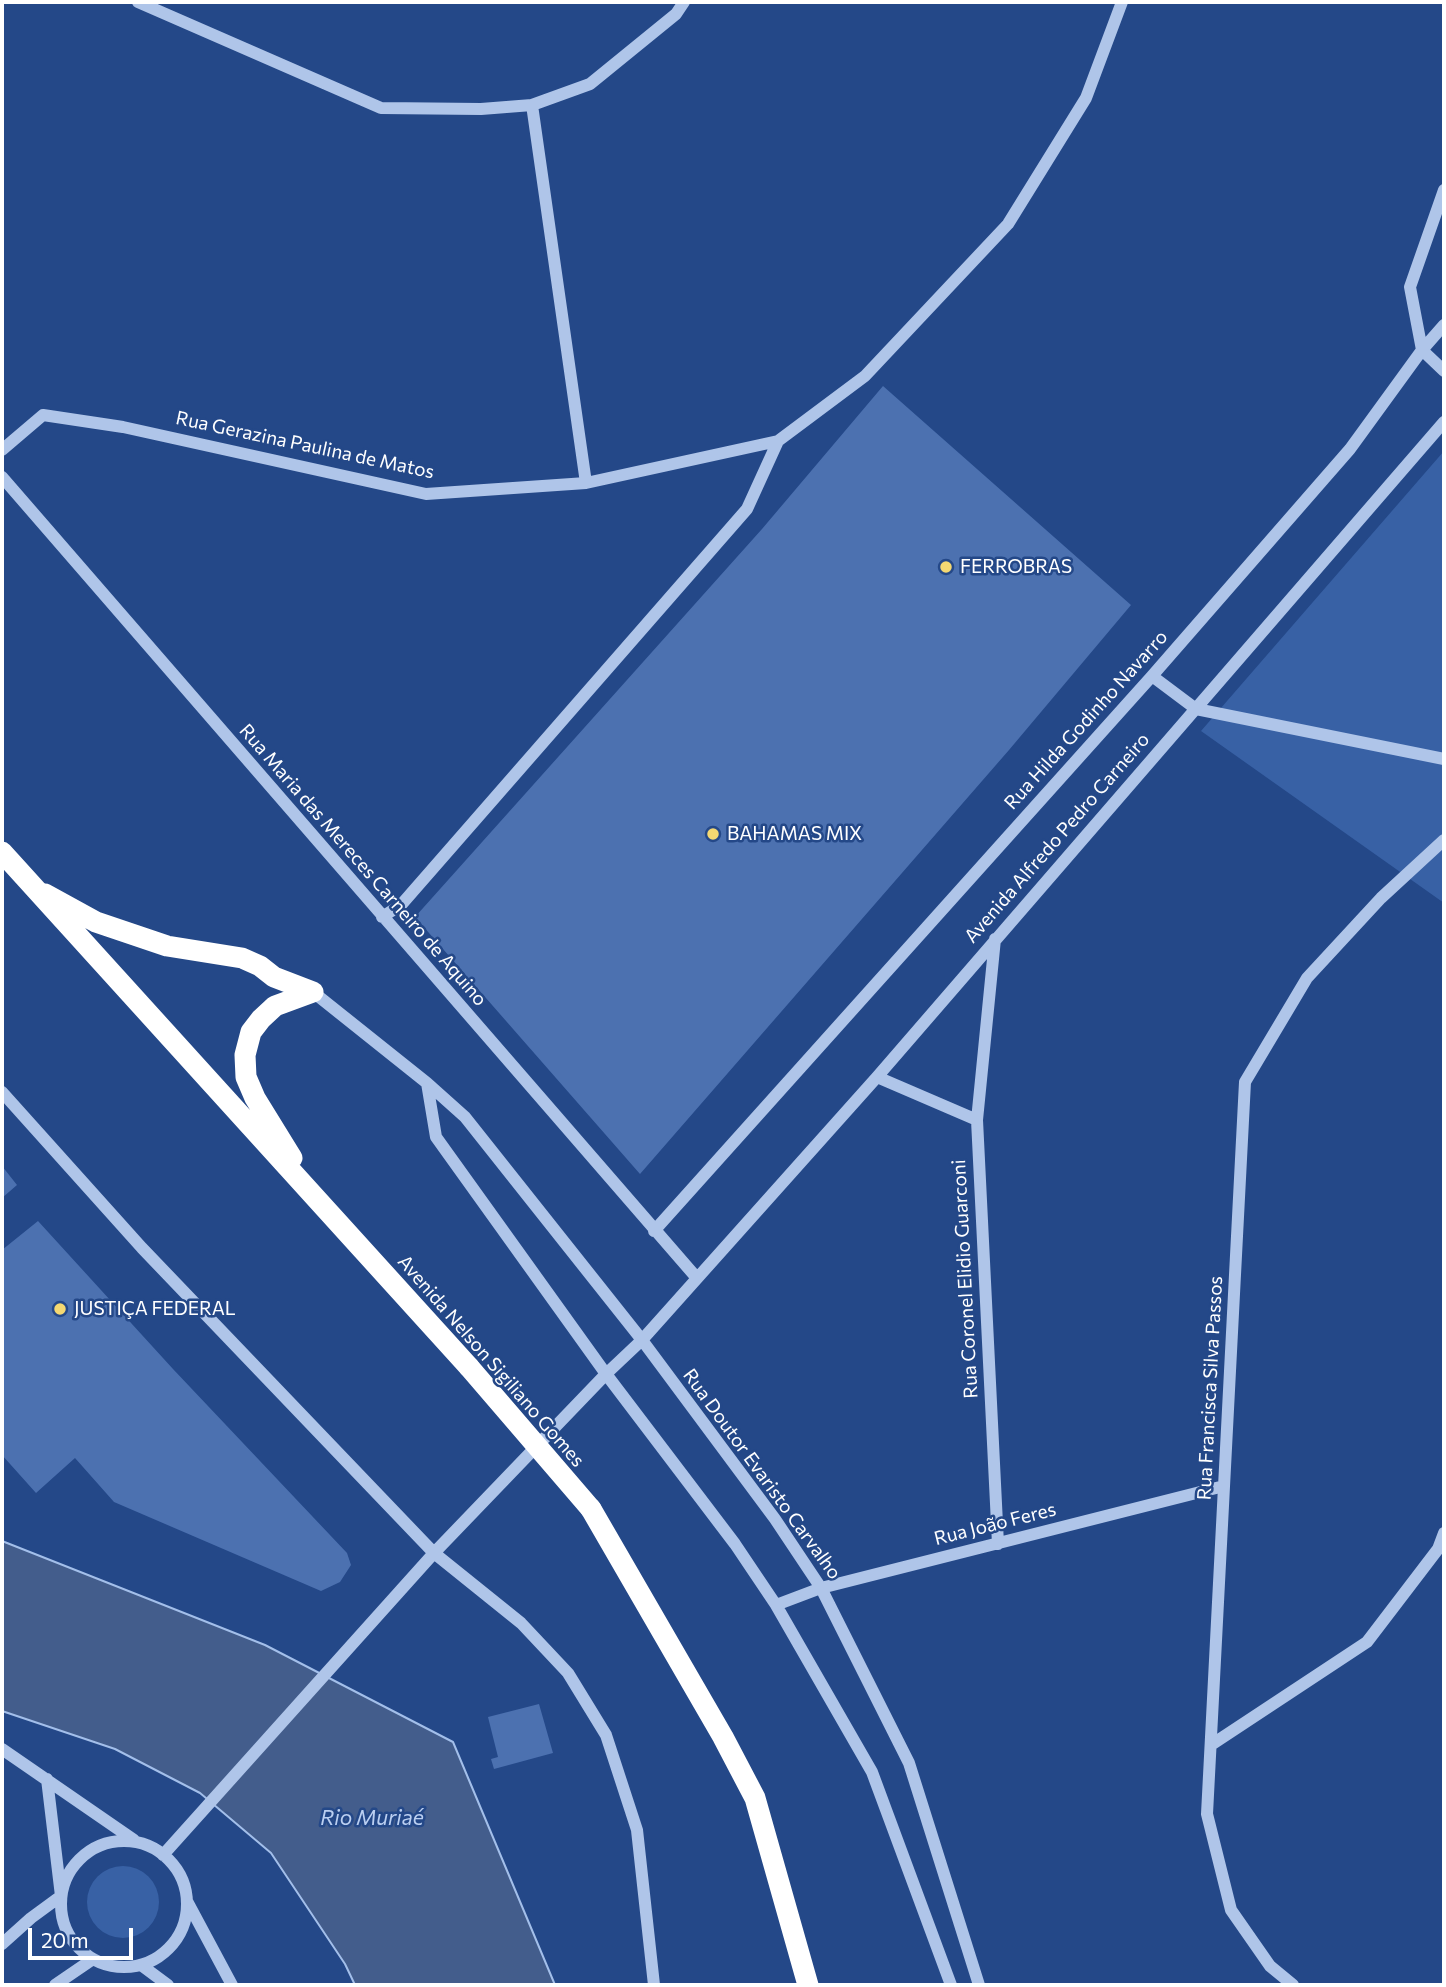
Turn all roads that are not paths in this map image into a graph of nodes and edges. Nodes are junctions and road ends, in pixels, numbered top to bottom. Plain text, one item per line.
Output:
1 (138, 2) edge
2 (684, 2) edge
3 (1122, 2) edge
4 (533, 105) junction
5 (1444, 190) edge
6 (1444, 325) edge
7 (1422, 350) junction
8 (1444, 371) edge
9 (1444, 422) edge
10 (778, 441) junction
11 (2, 450) edge
12 (2, 477) edge
13 (586, 483) junction
14 (1152, 676) junction
15 (1196, 709) junction
16 (1444, 759) edge
17 (1444, 840) edge
18 (2, 852) edge
19 (31, 886) junction
20 (382, 917) junction
21 (995, 939) junction
22 (313, 992) junction
23 (877, 1077) junction
24 (427, 1083) junction
25 (2, 1092) edge
26 (977, 1120) junction
27 (320, 1201) junction
28 (654, 1231) junction
29 (696, 1277) junction
30 (642, 1340) junction
31 (606, 1374) junction
32 (1224, 1486) junction
33 (1444, 1533) edge
34 (998, 1544) junction
35 (435, 1553) junction
36 (821, 1588) junction
37 (776, 1605) junction
38 (1211, 1745) junction
39 (2, 1749) edge
40 (47, 1779) junction
41 (136, 1842) junction
42 (163, 1855) junction
43 (61, 1896) junction
44 (187, 1901) junction
45 (2, 1944) edge
46 (93, 1959) junction
47 (141, 1965) junction
48 (55, 1985) edge
49 (168, 1985) edge
50 (232, 1985) edge
51 (654, 1985) edge
52 (808, 1985) edge
53 (951, 1985) edge
54 (979, 1985) edge
55 (1293, 1985) edge

1 - 4 street
2 - 4 street
3 - 10 street
4 - 13 street
5 - 7 street
6 - 7 street
7 - 8 street
7 - 14 street, Rua Hilda Godinho Navarro
9 - 15 street, Avenida Alfredo Pedro Carneiro
10 - 13 street, Rua Gerazina Paulina de Matos
10 - 20 street
11 - 13 street, Rua Gerazina Paulina de Matos
12 - 20 street, Rua Maria das Mereces Carneiro de Aquino
14 - 15 street
14 - 28 street, Rua Hilda Godinho Navarro
15 - 16 street
15 - 21 street, Avenida Alfredo Pedro Carneiro
17 - 32 street, Rua Francisca Silva Passos
18 - 19 highway, Avenida Nelson Sigiliano Gomes
19 - 22 highway
19 - 27 highway, Avenida Nelson Sigiliano Gomes
20 - 28 street, Rua Maria das Mereces Carneiro de Aquino
21 - 23 street, Avenida Alfredo Pedro Carneiro
21 - 26 street, Rua Coronel Elidio Guarconi
22 - 24 street, Rua Doutor Evaristo Carvalho
22 - 27 highway
23 - 26 street
23 - 29 street, Avenida Alfredo Pedro Carneiro
24 - 30 street, Rua Doutor Evaristo Carvalho
24 - 31 street
25 - 35 street
26 - 34 street, Rua Coronel Elidio Guarconi
27 - 52 highway, Avenida Nelson Sigiliano Gomes, bridge
28 - 29 street, Rua Maria das Mereces Carneiro de Aquino
29 - 30 street, Avenida Alfredo Pedro Carneiro
30 - 31 street, Avenida Alfredo Pedro Carneiro
30 - 36 street, Rua Doutor Evaristo Carvalho
31 - 35 street, Avenida Alfredo Pedro Carneiro
31 - 37 street
32 - 34 street, Rua João Feres
32 - 38 street, Rua Francisca Silva Passos
33 - 38 street
34 - 36 street, Rua João Feres
35 - 42 street, Avenida Alfredo Pedro Carneiro
35 - 51 street
36 - 37 street, Rua João Feres
36 - 54 street, Rua Doutor Evaristo Carvalho
37 - 53 street
38 - 55 street, Rua Francisca Silva Passos
39 - 40 street
40 - 41 street
40 - 43 street
41 - 42 street
41 - 43 street
42 - 44 street
43 - 45 street
43 - 46 street
44 - 47 street
44 - 50 street
46 - 47 street
46 - 48 street
47 - 49 street

